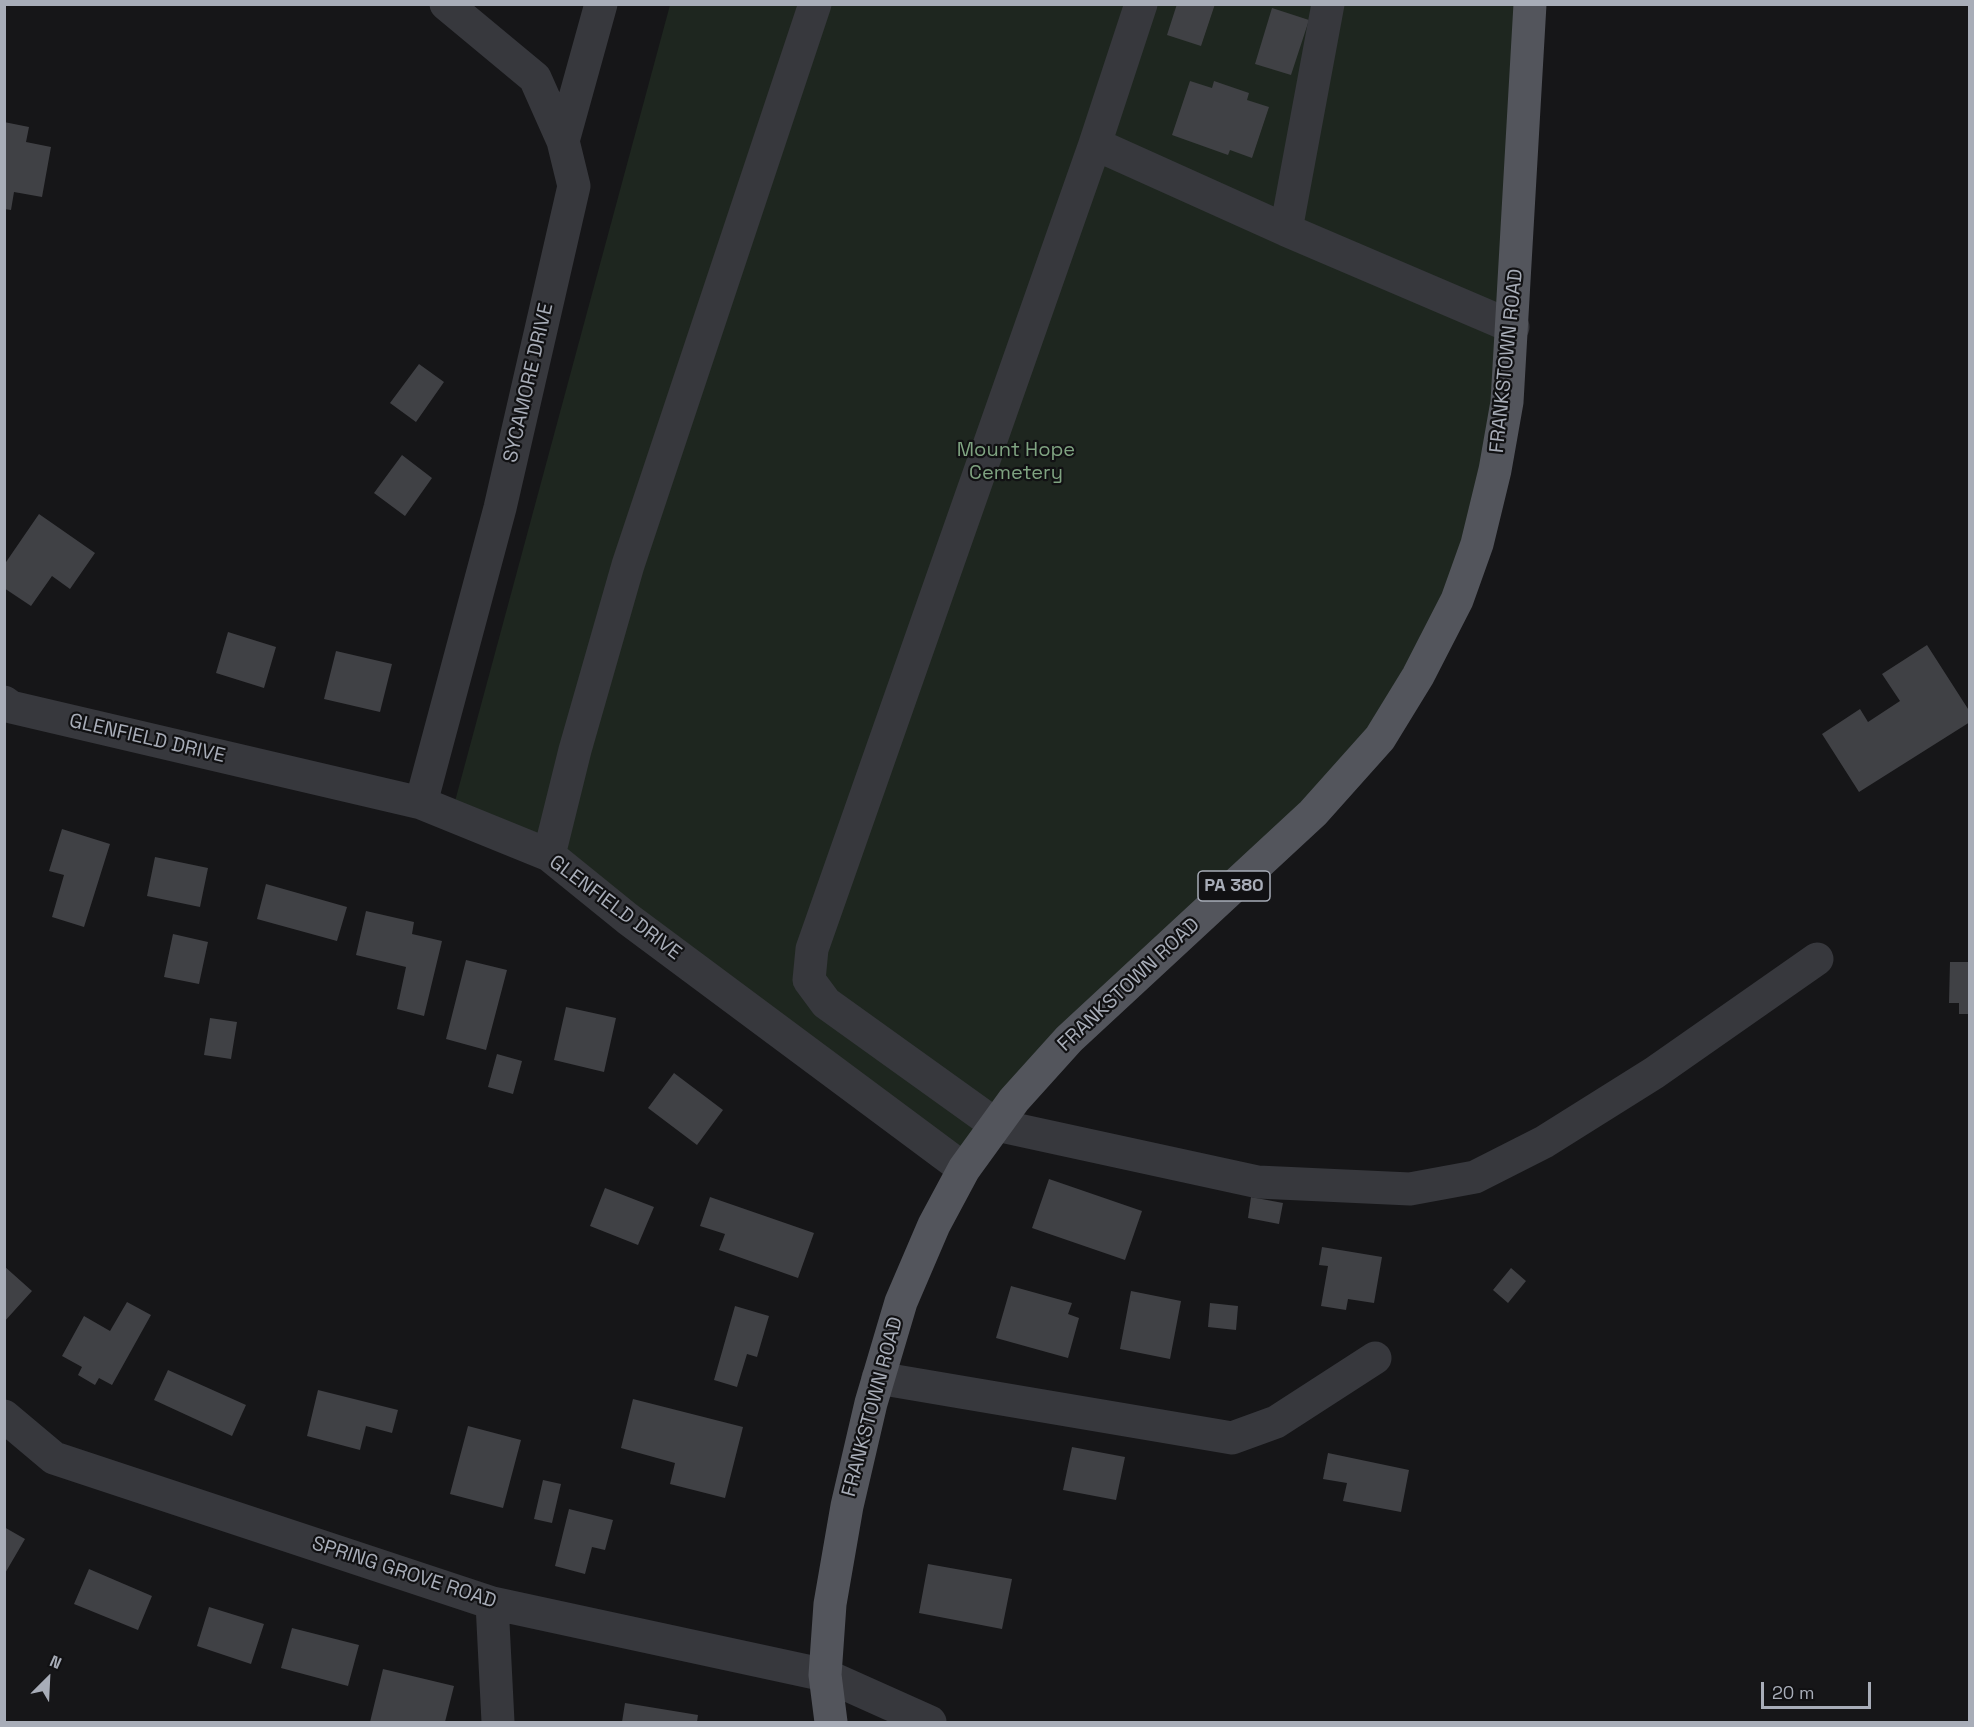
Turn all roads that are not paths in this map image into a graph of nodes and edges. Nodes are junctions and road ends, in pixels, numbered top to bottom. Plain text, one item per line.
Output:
1 (446, 4) edge
2 (601, 4) edge
3 (815, 4) edge
4 (1141, 4) edge
5 (1328, 4) edge
6 (1530, 4) edge
7 (563, 141) junction
8 (1095, 144) junction
9 (1286, 230) junction
10 (1513, 327) junction
11 (4, 702) edge
12 (421, 803) junction
13 (549, 855) junction
14 (1817, 959) dead end
15 (996, 1125) junction
16 (964, 1169) junction
17 (1375, 1358) dead end
18 (878, 1377) junction
19 (4, 1416) edge
20 (492, 1603) junction
21 (825, 1675) junction
22 (498, 1722) edge
23 (831, 1722) edge
24 (930, 1722) edge

1 - 7 street, SYCAMORE DRIVE
2 - 7 street
3 - 13 street
4 - 8 street
5 - 9 street
6 - 10 main road, FRANKSTOWN ROAD / PA 380
7 - 12 street, SYCAMORE DRIVE
8 - 9 street
8 - 15 street
9 - 10 street
10 - 15 main road, FRANKSTOWN ROAD / PA 380
11 - 12 street, GLENFIELD DRIVE
12 - 13 street, GLENFIELD DRIVE
13 - 16 street, GLENFIELD DRIVE
14 - 15 street
15 - 16 main road, FRANKSTOWN ROAD / PA 380
16 - 18 main road, FRANKSTOWN ROAD / PA 380
17 - 18 street
18 - 21 main road, FRANKSTOWN ROAD / PA 380
19 - 20 street, SPRING GROVE ROAD
20 - 21 street, SPRING GROVE ROAD
20 - 22 street
21 - 23 main road, FRANKSTOWN ROAD / PA 380
21 - 24 street, SPRING GROVE ROAD

